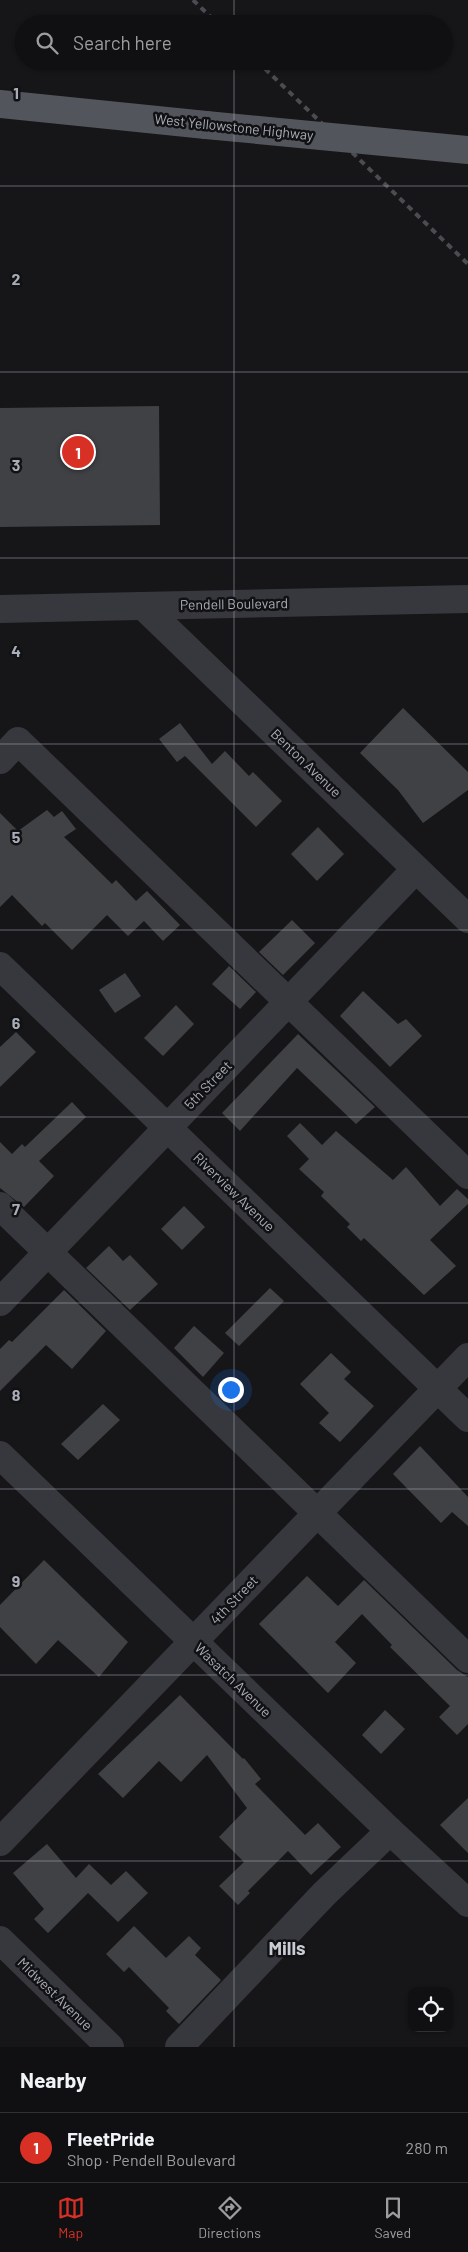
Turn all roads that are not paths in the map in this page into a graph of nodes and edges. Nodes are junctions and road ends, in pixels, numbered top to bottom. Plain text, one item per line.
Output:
1 (0, 104) edge
2 (468, 150) edge
3 (468, 599) edge
4 (143, 606) junction
5 (0, 609) edge
6 (9, 750) edge
7 (416, 869) junction
8 (468, 920) edge
9 (0, 966) edge
10 (289, 1002) junction
11 (167, 1128) junction
12 (468, 1175) edge
13 (0, 1206) edge
14 (48, 1252) junction
15 (0, 1302) edge
16 (468, 1357) edge
17 (438, 1389) junction
18 (468, 1418) edge
19 (0, 1455) edge
20 (317, 1513) junction
21 (193, 1642) junction
22 (468, 1659) edge
23 (390, 1832) junction
24 (0, 1842) edge
25 (467, 1899) edge
26 (0, 1940) edge
27 (110, 2047) edge
28 (179, 2047) edge

1 - 2 main road, West Yellowstone Highway, bridge
3 - 4 street, Pendell Boulevard
4 - 5 street, Pendell Boulevard
4 - 7 street, Benton Avenue
6 - 10 street
7 - 8 street, Benton Avenue
7 - 10 street, 5th Street
9 - 11 street, Riverview Avenue
10 - 11 street, 5th Street
10 - 12 street
11 - 14 street, 5th Street
11 - 17 street, Riverview Avenue
13 - 14 street
14 - 15 street, 5th Street
14 - 20 street
16 - 17 street, 4th Street
17 - 18 street, Riverview Avenue
17 - 20 street, 4th Street
19 - 21 street, Wasatch Avenue
20 - 21 street, 4th Street
20 - 22 street
21 - 23 street, Wasatch Avenue
21 - 24 street, 4th Street
23 - 25 street, Wasatch Avenue
23 - 28 street
26 - 27 street, Midwest Avenue

